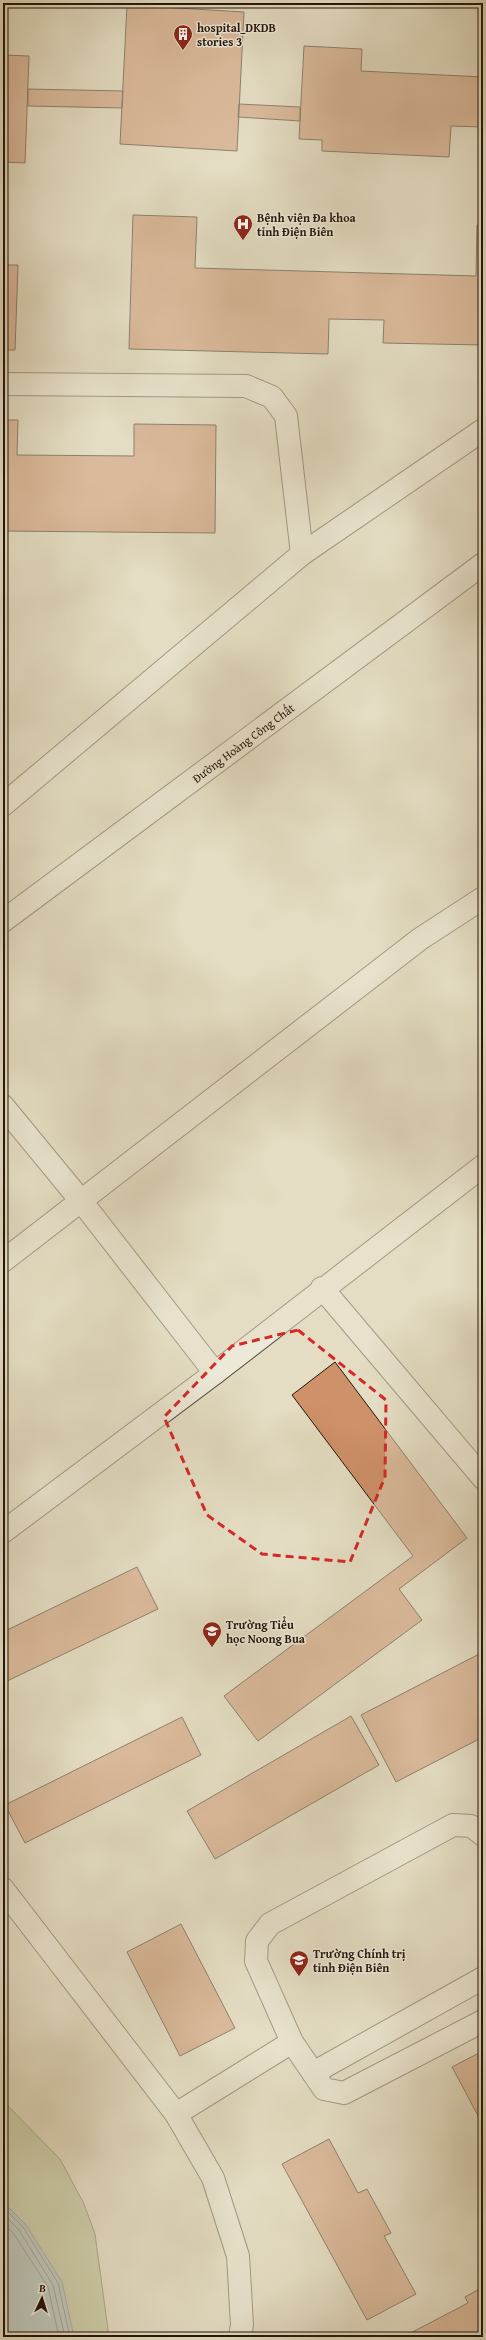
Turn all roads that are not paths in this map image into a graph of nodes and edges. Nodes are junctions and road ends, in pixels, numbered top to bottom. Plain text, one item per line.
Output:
1 (3, 384) edge
2 (483, 430) edge
3 (302, 554) junction
4 (483, 564) edge
5 (3, 805) edge
6 (483, 898) edge
7 (3, 921) edge
8 (3, 1106) edge
9 (483, 1166) edge
10 (82, 1202) junction
11 (3, 1261) edge
12 (322, 1288) junction
13 (215, 1373) junction
14 (483, 1478) edge
15 (3, 1532) edge
16 (483, 1835) edge
17 (3, 1890) edge
18 (483, 1978) edge
19 (483, 2021) edge
20 (292, 2042) junction
21 (313, 2073) junction
22 (176, 2114) junction
23 (240, 2337) edge

1 - 3 street
2 - 3 street
3 - 5 street
4 - 7 street, Đường Hoàng Công Chất
6 - 10 street
8 - 10 street
9 - 12 street
10 - 11 street
10 - 13 street
12 - 13 street
12 - 14 street
13 - 15 street
16 - 20 street
17 - 22 street
18 - 21 street
19 - 21 street
20 - 21 street
20 - 22 street
22 - 23 street

